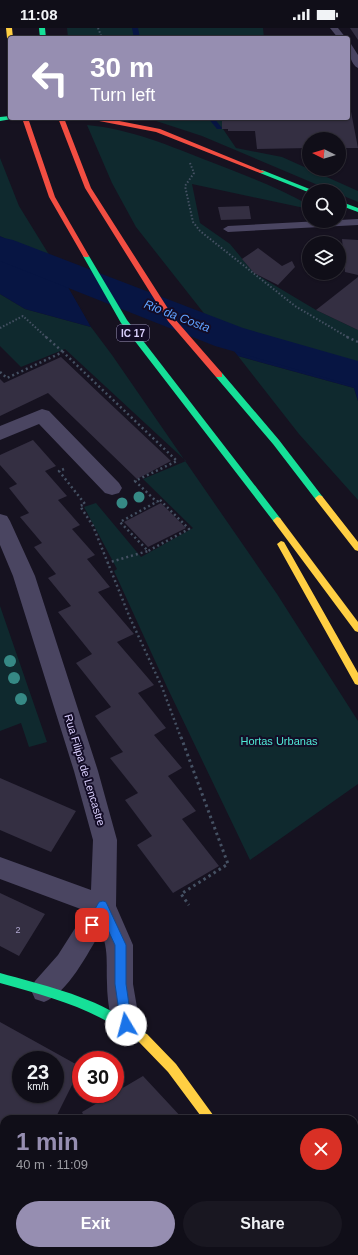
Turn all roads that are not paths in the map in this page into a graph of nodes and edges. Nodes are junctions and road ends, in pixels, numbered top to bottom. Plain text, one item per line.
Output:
1 (334, 28) edge
2 (340, 36) edge
3 (350, 49) edge
4 (358, 66) edge
5 (26, 120) edge
6 (62, 120) edge
7 (105, 120) edge
8 (302, 188) edge
9 (346, 206) edge
10 (358, 210) edge
11 (358, 222) edge
12 (228, 229) dead end
13 (0, 434) edge
14 (233, 460) junction
15 (112, 488) dead end
16 (325, 503) junction
17 (0, 521) edge
18 (358, 534) edge
19 (358, 548) edge
20 (358, 629) edge
21 (358, 681) edge
22 (0, 868) edge
23 (103, 906) junction
24 (0, 978) edge
25 (44, 990) junction
26 (126, 1025) junction
27 (207, 1115) edge

1 - 2 lane
3 - 4 lane
5 - 14 main road, IC 17
6 - 16 main road
7 - 8 main road
9 - 10 main road
11 - 12 lane
13 - 15 street
14 - 20 main road, IC 17
14 - 21 main road
16 - 18 main road
16 - 19 main road
17 - 23 street, Rua Filipa de Lencastre
22 - 23 street
23 - 25 street
23 - 26 street, Rua Filipa de Lencastre
24 - 25 main road
25 - 26 main road
26 - 27 main road

